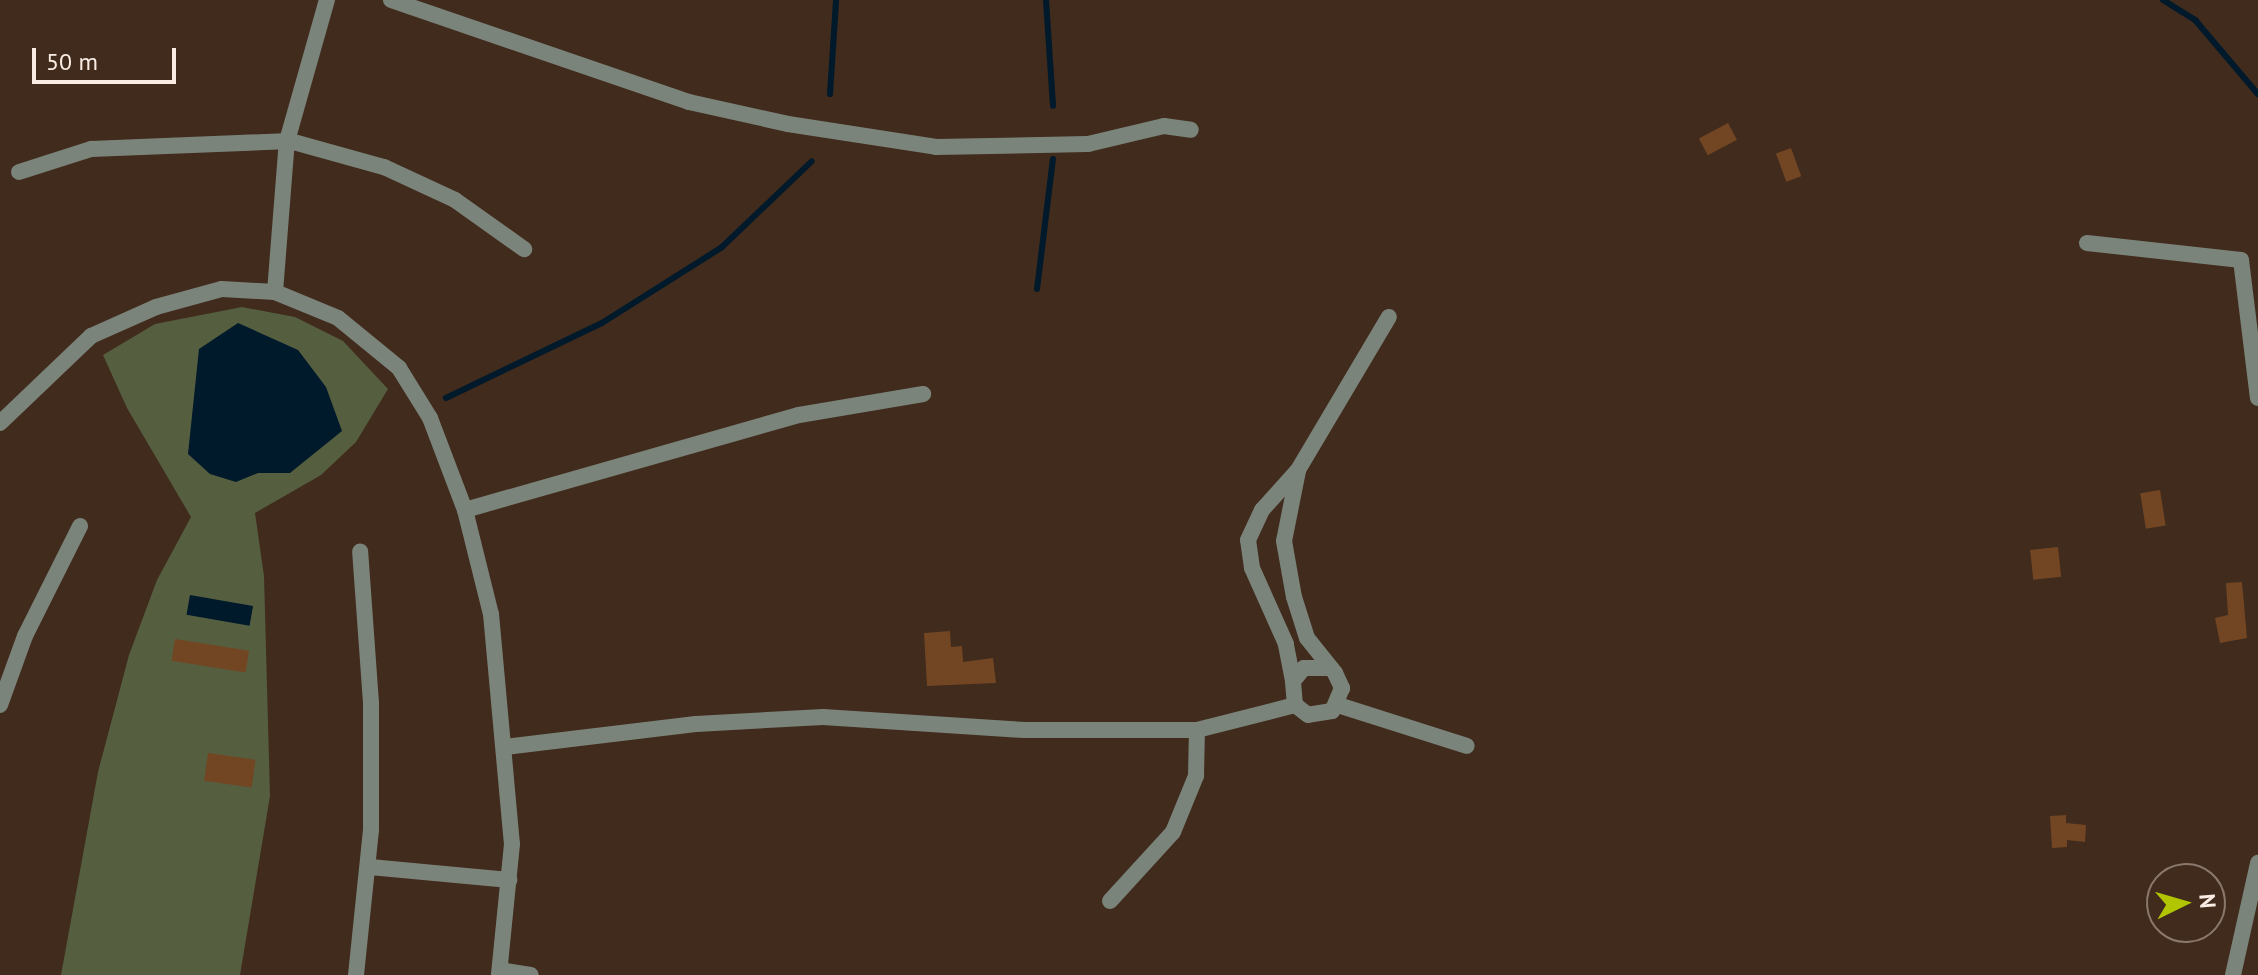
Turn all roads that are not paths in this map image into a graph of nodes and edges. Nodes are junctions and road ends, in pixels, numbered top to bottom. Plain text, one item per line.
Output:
1 (327, 0) edge
2 (391, 0) edge
3 (1191, 130) dead end
4 (287, 141) junction
5 (19, 172) dead end
6 (2087, 243) dead end
7 (524, 249) dead end
8 (275, 292) junction
9 (1389, 317) dead end
10 (923, 394) dead end
11 (2258, 398) edge
12 (0, 423) edge
13 (1298, 470) junction
14 (465, 510) junction
15 (80, 526) dead end
16 (360, 551) dead end
17 (1328, 668) junction
18 (1293, 681) junction
19 (0, 705) edge
20 (1295, 705) junction
21 (1338, 705) junction
22 (1197, 730) junction
23 (1467, 746) dead end
24 (505, 747) junction
25 (2258, 863) edge
26 (370, 867) junction
27 (509, 880) junction
28 (1110, 901) dead end
29 (500, 972) edge
30 (356, 975) edge
31 (531, 975) edge
32 (2233, 975) edge

1 - 4 street
2 - 3 street
4 - 5 street
4 - 7 street
4 - 8 street
6 - 11 street
8 - 12 street
8 - 14 street
9 - 13 street
10 - 14 street
13 - 17 street
13 - 18 street
14 - 24 street
15 - 19 street
16 - 26 street
17 - 18 street
17 - 21 street
18 - 20 street
20 - 21 street
20 - 22 street
21 - 23 street
22 - 24 street
22 - 28 street
24 - 27 street
25 - 32 street
26 - 27 street
26 - 30 street
27 - 29 street
29 - 31 street

